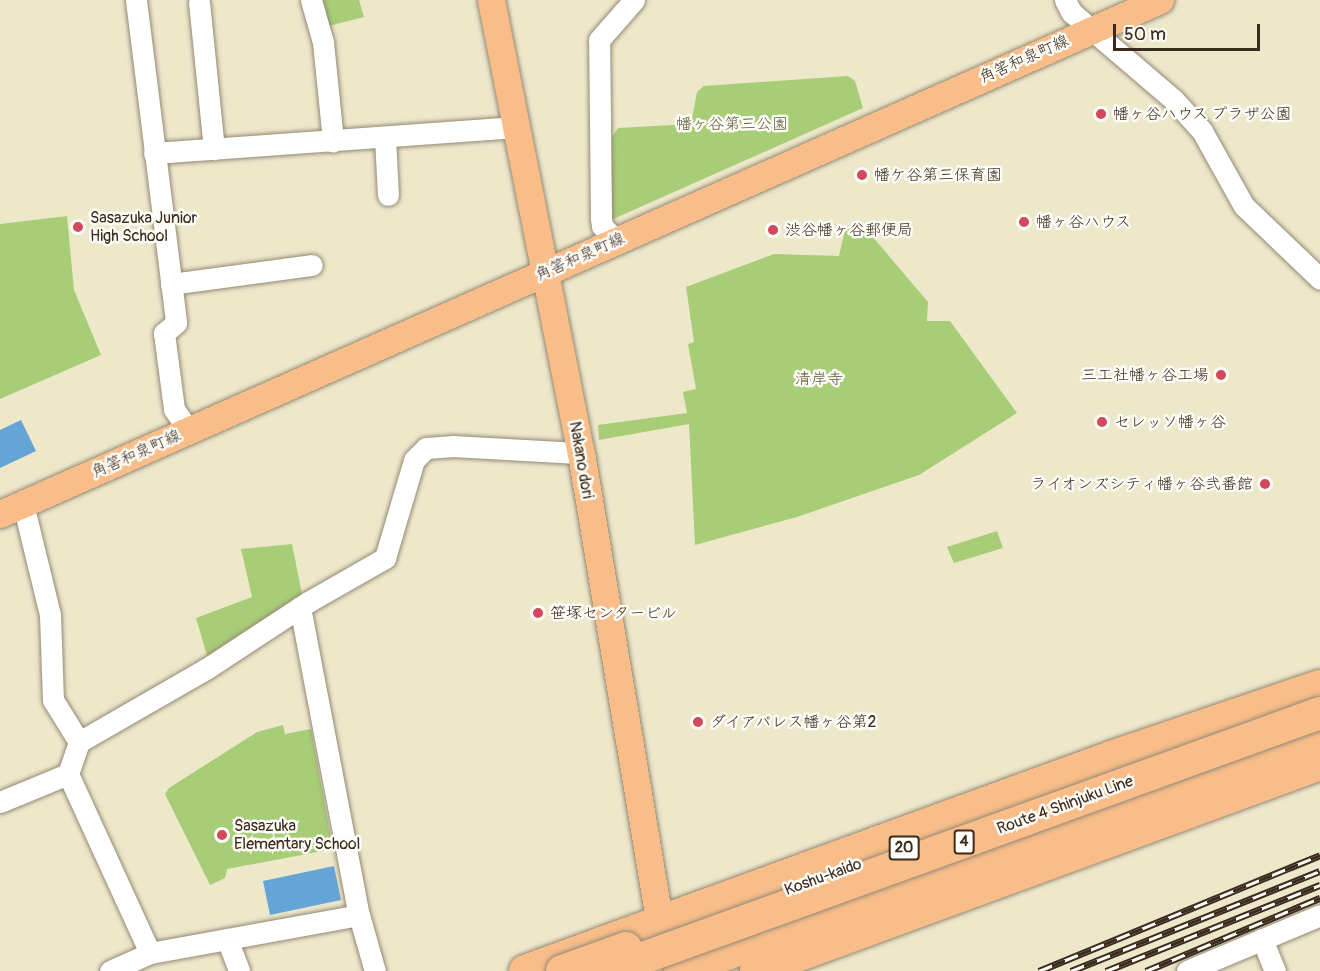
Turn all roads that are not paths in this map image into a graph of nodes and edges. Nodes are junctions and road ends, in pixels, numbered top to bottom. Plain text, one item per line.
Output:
1 (136, 0) edge
2 (311, 0) edge
3 (491, 0) edge
4 (634, 0) edge
5 (1065, 0) edge
6 (1160, 0) edge
7 (199, 2) dead end
8 (1090, 29) junction
9 (516, 127) junction
10 (386, 138) junction
11 (333, 141) junction
12 (214, 149) junction
13 (154, 153) junction
14 (388, 195) dead end
15 (616, 241) junction
16 (312, 265) dead end
17 (547, 272) junction
18 (1320, 279) edge
19 (171, 284) junction
20 (189, 430) junction
21 (581, 453) junction
22 (12, 509) edge
23 (304, 604) junction
24 (1320, 686) edge
25 (1320, 693) edge
26 (1320, 713) edge
27 (1320, 740) edge
28 (79, 742) junction
29 (1320, 756) edge
30 (1320, 764) edge
31 (68, 774) junction
32 (0, 802) edge
33 (359, 915) junction
34 (1320, 915) edge
35 (660, 921) junction
36 (227, 939) junction
37 (1262, 939) junction
38 (150, 953) junction
39 (110, 971) edge
40 (239, 971) edge
41 (375, 971) edge
42 (525, 971) edge
43 (562, 971) edge
44 (607, 971) edge
45 (668, 971) edge
46 (680, 971) edge
47 (715, 971) edge
48 (756, 971) edge
49 (1187, 971) edge
50 (1275, 971) edge

1 - 13 street
2 - 11 street
3 - 9 main road, Nakano dori
4 - 15 street
5 - 8 street
6 - 8 main road, 角筈和泉町線
7 - 12 street
8 - 15 main road, 角筈和泉町線
8 - 18 street
9 - 10 street
9 - 17 main road, Nakano dori
10 - 11 street
10 - 14 street
11 - 12 street
12 - 13 street
13 - 19 street
15 - 17 main road, 角筈和泉町線
16 - 19 street
17 - 20 main road, 角筈和泉町線
17 - 21 main road, Nakano dori
19 - 20 street
20 - 22 main road, 角筈和泉町線
21 - 23 street
21 - 35 main road, Nakano dori
22 - 28 street
23 - 28 street
23 - 33 street
24 - 35 highway, 20
25 - 43 highway, Koshu-kaido / 20, bridge
26 - 44 highway, Route 4 Shinjuku Line / 4, bridge
27 - 46 highway, Route 4 Shinjuku Line / 4
28 - 31 street
29 - 47 highway
30 - 48 highway
31 - 32 street
31 - 38 street
33 - 36 street
33 - 41 street
34 - 37 street
35 - 42 highway, 20
35 - 45 main road, Nakano dori
36 - 38 street
36 - 40 street
37 - 49 street
37 - 50 street
38 - 39 street

